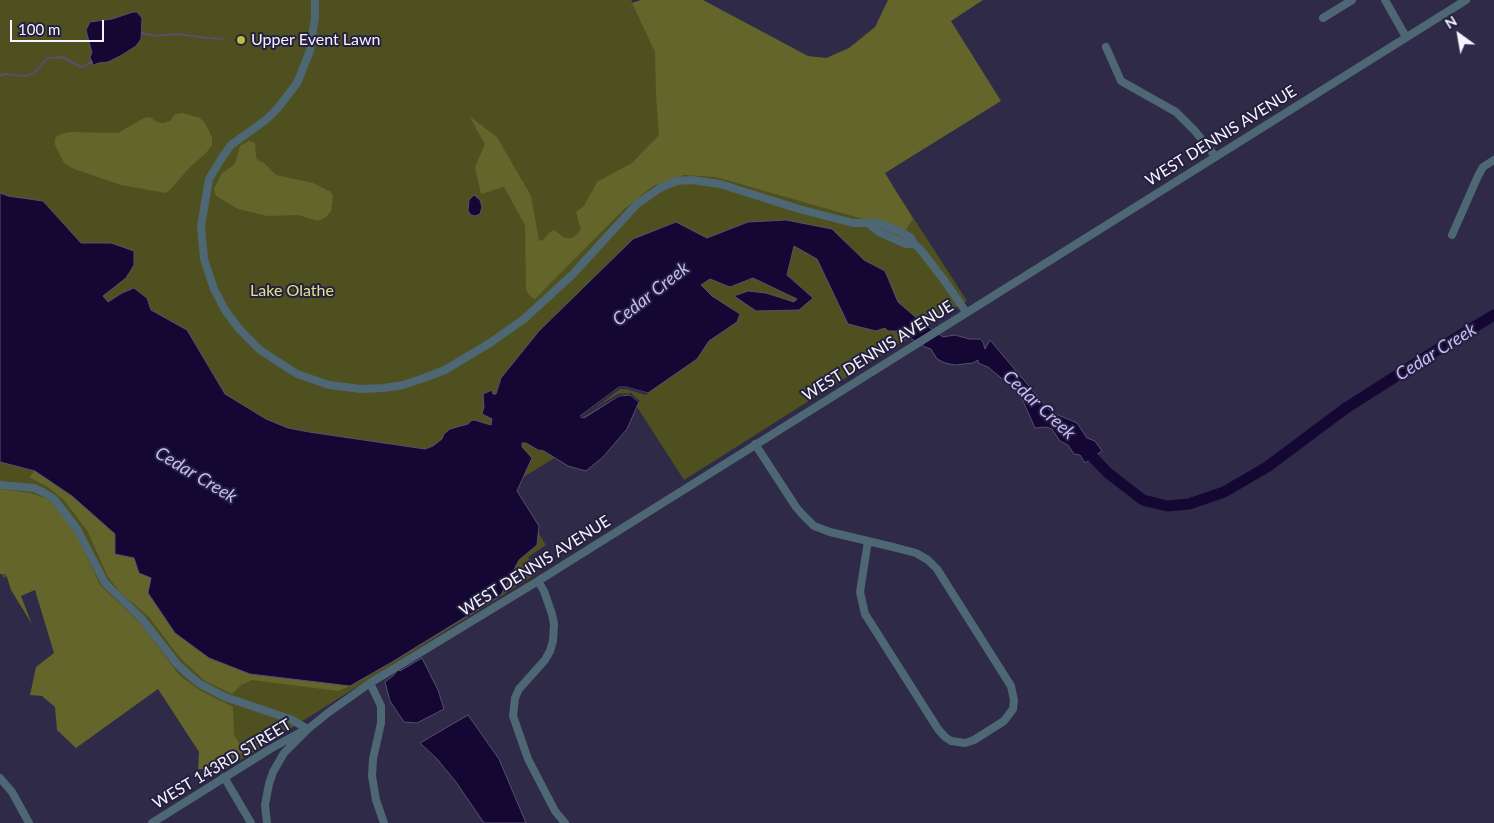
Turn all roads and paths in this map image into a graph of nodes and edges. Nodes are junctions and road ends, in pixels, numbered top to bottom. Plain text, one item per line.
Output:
1 (315, 0) edge
2 (1352, 0) edge
3 (1385, 0) edge
4 (1466, 0) edge
5 (1323, 18) dead end
6 (1406, 37) junction
7 (1106, 47) dead end
8 (1215, 156) junction
9 (1494, 160) edge
10 (1452, 235) dead end
11 (966, 312) junction
12 (755, 444) junction
13 (0, 484) edge
14 (868, 541) junction
15 (538, 580) junction
16 (370, 683) junction
17 (308, 729) junction
18 (0, 778) edge
19 (224, 778) junction
20 (29, 823) edge
21 (152, 823) edge
22 (251, 823) edge
23 (267, 823) edge
24 (384, 823) edge
25 (565, 823) edge

1 - 11 street
2 - 5 street
3 - 6 street
4 - 6 street, WEST DENNIS AVENUE
6 - 8 street, WEST DENNIS AVENUE
7 - 8 street
8 - 11 street, WEST DENNIS AVENUE
9 - 10 street
11 - 12 street, WEST DENNIS AVENUE
12 - 14 street
12 - 15 street, WEST DENNIS AVENUE
13 - 17 street
14 - 14 street
15 - 16 street, WEST DENNIS AVENUE
15 - 25 street
16 - 17 street, WEST DENNIS AVENUE
16 - 24 street
17 - 19 street, WEST 143RD STREET
17 - 23 street
18 - 20 street
19 - 21 street, WEST 143RD STREET
19 - 22 street

